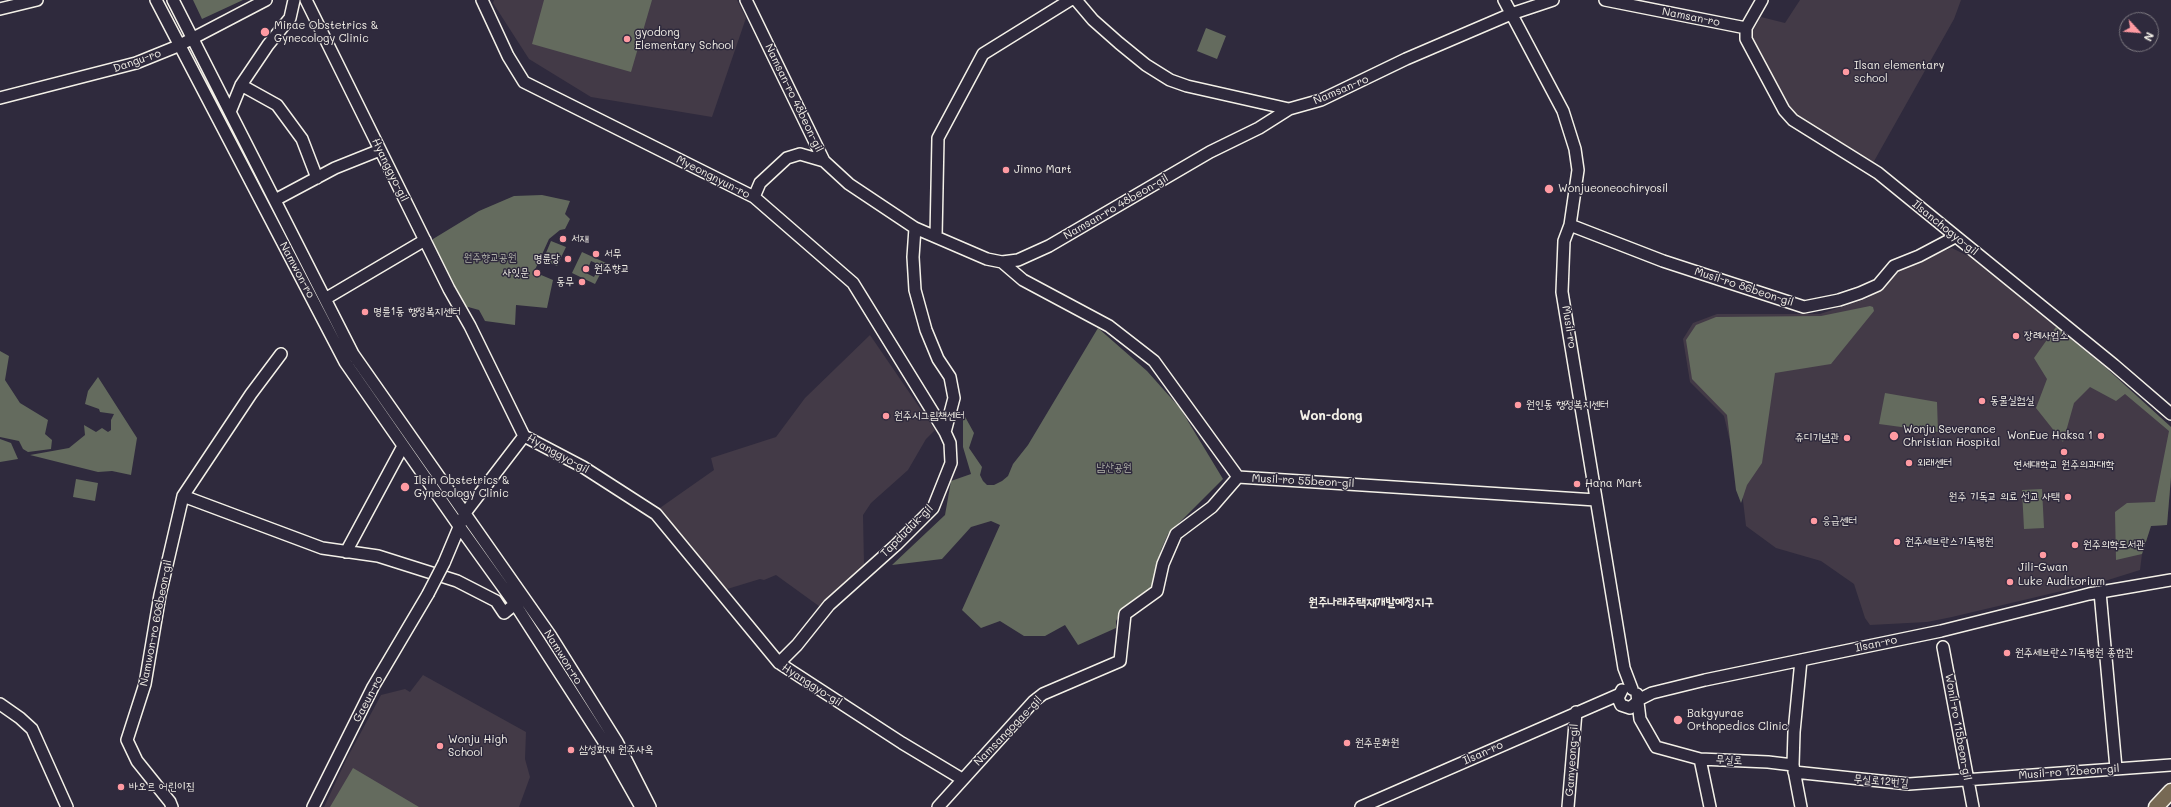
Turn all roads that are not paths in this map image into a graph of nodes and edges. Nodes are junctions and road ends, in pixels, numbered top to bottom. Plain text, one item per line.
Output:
1 (156, 0) edge
2 (172, 0) edge
3 (266, 0) edge
4 (294, 0) edge
5 (306, 0) edge
6 (482, 0) edge
7 (746, 0) edge
8 (1070, 0) edge
9 (1076, 0) edge
10 (1504, 0) edge
11 (1553, 0) edge
12 (1608, 0) edge
13 (1762, 0) edge
14 (30, 1) edge
15 (0, 9) edge
16 (1511, 14) junction
17 (1746, 28) junction
18 (193, 38) junction
19 (178, 46) junction
20 (241, 85) junction
21 (1, 94) edge
22 (1289, 109) junction
23 (230, 112) junction
24 (380, 150) junction
25 (824, 162) junction
26 (317, 178) junction
27 (754, 197) junction
28 (275, 200) junction
29 (1570, 225) junction
30 (915, 228) junction
31 (936, 237) junction
32 (1956, 237) junction
33 (424, 240) junction
34 (1002, 262) junction
35 (325, 299) junction
36 (281, 354) dead end
37 (349, 358) junction
38 (2171, 414) edge
39 (945, 432) junction
40 (524, 436) junction
41 (403, 446) junction
42 (1238, 477) junction
43 (183, 496) junction
44 (1596, 500) junction
45 (465, 513) junction
46 (459, 526) junction
47 (346, 552) junction
48 (2171, 580) edge
49 (2100, 592) junction
50 (515, 604) junction
51 (1943, 647) dead end
52 (1801, 660) junction
53 (779, 663) junction
54 (1624, 668) junction
55 (1636, 696) junction
56 (1621, 699) junction
57 (0, 704) edge
58 (1576, 712) junction
59 (1640, 719) junction
60 (1700, 759) junction
61 (2171, 765) edge
62 (2116, 768) junction
63 (1794, 769) junction
64 (962, 779) junction
65 (1967, 780) junction
66 (2171, 791) edge
67 (67, 807) edge
68 (172, 807) edge
69 (313, 807) edge
70 (641, 807) edge
71 (650, 807) edge
72 (938, 807) edge
73 (1361, 807) edge
74 (1568, 807) edge
75 (1710, 807) edge
76 (1801, 807) edge
77 (1972, 807) edge
78 (2156, 807) edge

1 - 19 street, Namwon-ro
2 - 18 street, Namwon-ro
3 - 18 street, Dangu-ro
4 - 20 street
5 - 24 street, Hyanggyo-gil
6 - 27 street, Myeongnyun-ro
7 - 25 street, Namsan-ro 48beon-gil
8 - 31 street
9 - 22 street, Namsan-ro
10 - 16 street, Musil-ro
11 - 16 street, Namsan-ro
12 - 17 street, Namsan-ro
13 - 17 street
14 - 15 street
16 - 22 street, Namsan-ro
16 - 29 street, Musil-ro
17 - 32 street, Ilsanchogyo-gil
18 - 19 street, Dangu-ro
18 - 23 street, Namwon-ro
19 - 21 street, Dangu-ro
19 - 37 street, Namwon-ro
20 - 23 street
20 - 26 street
22 - 34 street, Namsan-ro 48beon-gil
23 - 28 street, Namwon-ro
24 - 26 street
24 - 33 street, Hyanggyo-gil
25 - 27 street
25 - 30 street, Namsan-ro 48beon-gil
26 - 28 street
27 - 39 street, Myeongnyun-ro
28 - 35 street, Namwon-ro
29 - 32 street, Musil-ro 86beon-gil
29 - 44 street, Musil-ro
30 - 31 street, Namsan-ro 48beon-gil
30 - 39 street
31 - 34 street, Namsan-ro 48beon-gil
32 - 38 street, Ilsanchogyo-gil
33 - 35 street
33 - 40 street, Hyanggyo-gil
34 - 42 street, Musil-ro 55beon-gil
35 - 37 street, Namwon-ro
36 - 43 street, Namwon-ro 606beon-gil
37 - 41 street, Namwon-ro
37 - 45 street, Namwon-ro
39 - 53 street, Tapduduk-gil
40 - 45 street
40 - 53 street, Hyanggyo-gil
41 - 46 street, Namwon-ro
41 - 47 street
42 - 44 street, Musil-ro 55beon-gil
42 - 64 street, Namsangogae-gil
43 - 47 street
43 - 68 street, Namwon-ro 606beon-gil
44 - 54 street, Musil-ro
45 - 46 street
45 - 71 street, Namwon-ro
46 - 50 street, Namwon-ro
46 - 69 street, Gaeun-ro, bridge
47 - 50 street
48 - 49 street, Ilsan-ro
49 - 52 street, Ilsan-ro
49 - 62 street
50 - 70 street, Namwon-ro
51 - 65 street, Wonil-ro 115beon-gil
52 - 55 street, Ilsan-ro
52 - 63 street
53 - 64 street, Hyanggyo-gil
54 - 55 street
54 - 56 street
55 - 56 street
55 - 56 street
55 - 59 street
56 - 58 street, Ilsan-ro
56 - 59 street
57 - 67 street
58 - 73 street, Ilsan-ro
58 - 74 street, Gamyeong-gil
59 - 60 street, 무실로
60 - 63 street, 무실로
60 - 75 street
61 - 62 street, Musil-ro 12beon-gil
62 - 65 street, Musil-ro 12beon-gil
63 - 65 street, 무실로12번길
63 - 76 street
64 - 72 street, Namsangogae-gil
65 - 77 street, Wonil-ro 115beon-gil
66 - 78 main road

